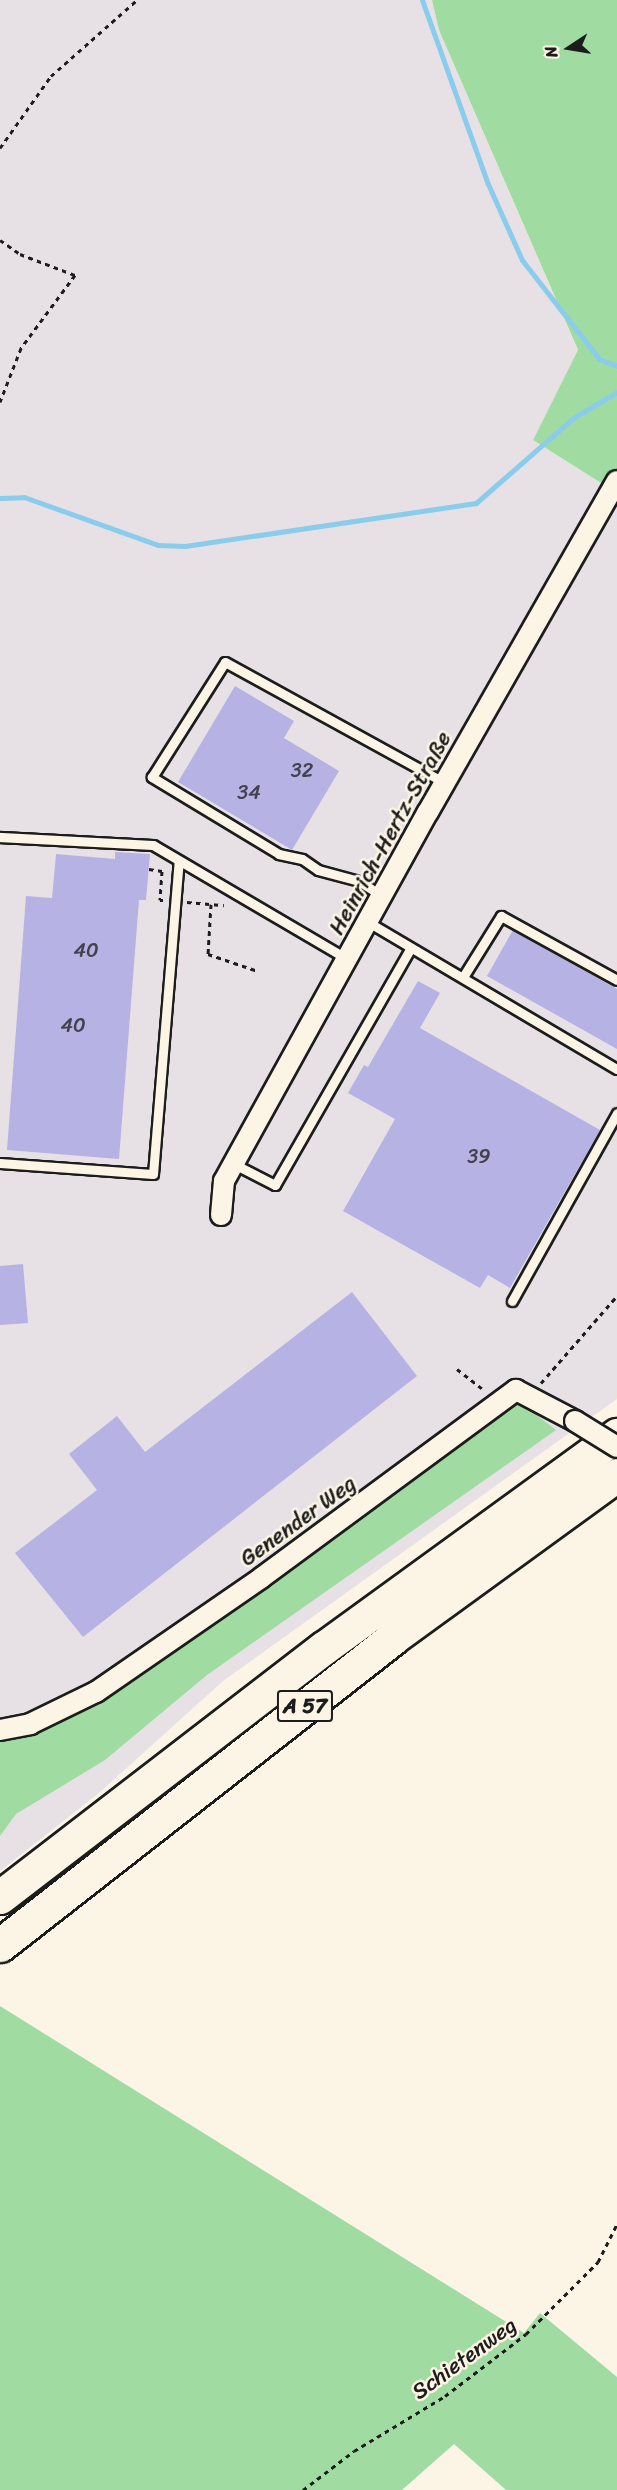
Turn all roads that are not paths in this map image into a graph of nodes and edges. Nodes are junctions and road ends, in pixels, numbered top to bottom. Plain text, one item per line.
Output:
1 (617, 481) edge
2 (445, 783) junction
3 (0, 837) edge
4 (179, 861) junction
5 (382, 896) junction
6 (368, 922) junction
7 (411, 948) junction
8 (347, 959) junction
9 (463, 977) junction
10 (617, 980) edge
11 (617, 1069) edge
12 (617, 1113) edge
13 (0, 1163) edge
14 (234, 1164) junction
15 (221, 1215) dead end
16 (512, 1300) dead end
17 (615, 1438) edge
18 (617, 1475) edge
19 (0, 1730) edge
20 (0, 1897) edge
21 (0, 1945) edge

1 - 2 street, Heinrich-Hertz-Straße
2 - 5 street, Heinrich-Hertz-Straße
2 - 5 lane
3 - 4 lane
4 - 8 lane
4 - 13 lane
5 - 6 street, Heinrich-Hertz-Straße
6 - 7 lane
6 - 8 street, Heinrich-Hertz-Straße
7 - 9 lane
7 - 14 lane
8 - 14 street, Heinrich-Hertz-Straße
9 - 10 lane
9 - 11 lane
12 - 16 lane
14 - 15 street, Heinrich-Hertz-Straße
17 - 19 street, Genender Weg, bridge
17 - 20 highway, A 57
18 - 21 highway, A 57

